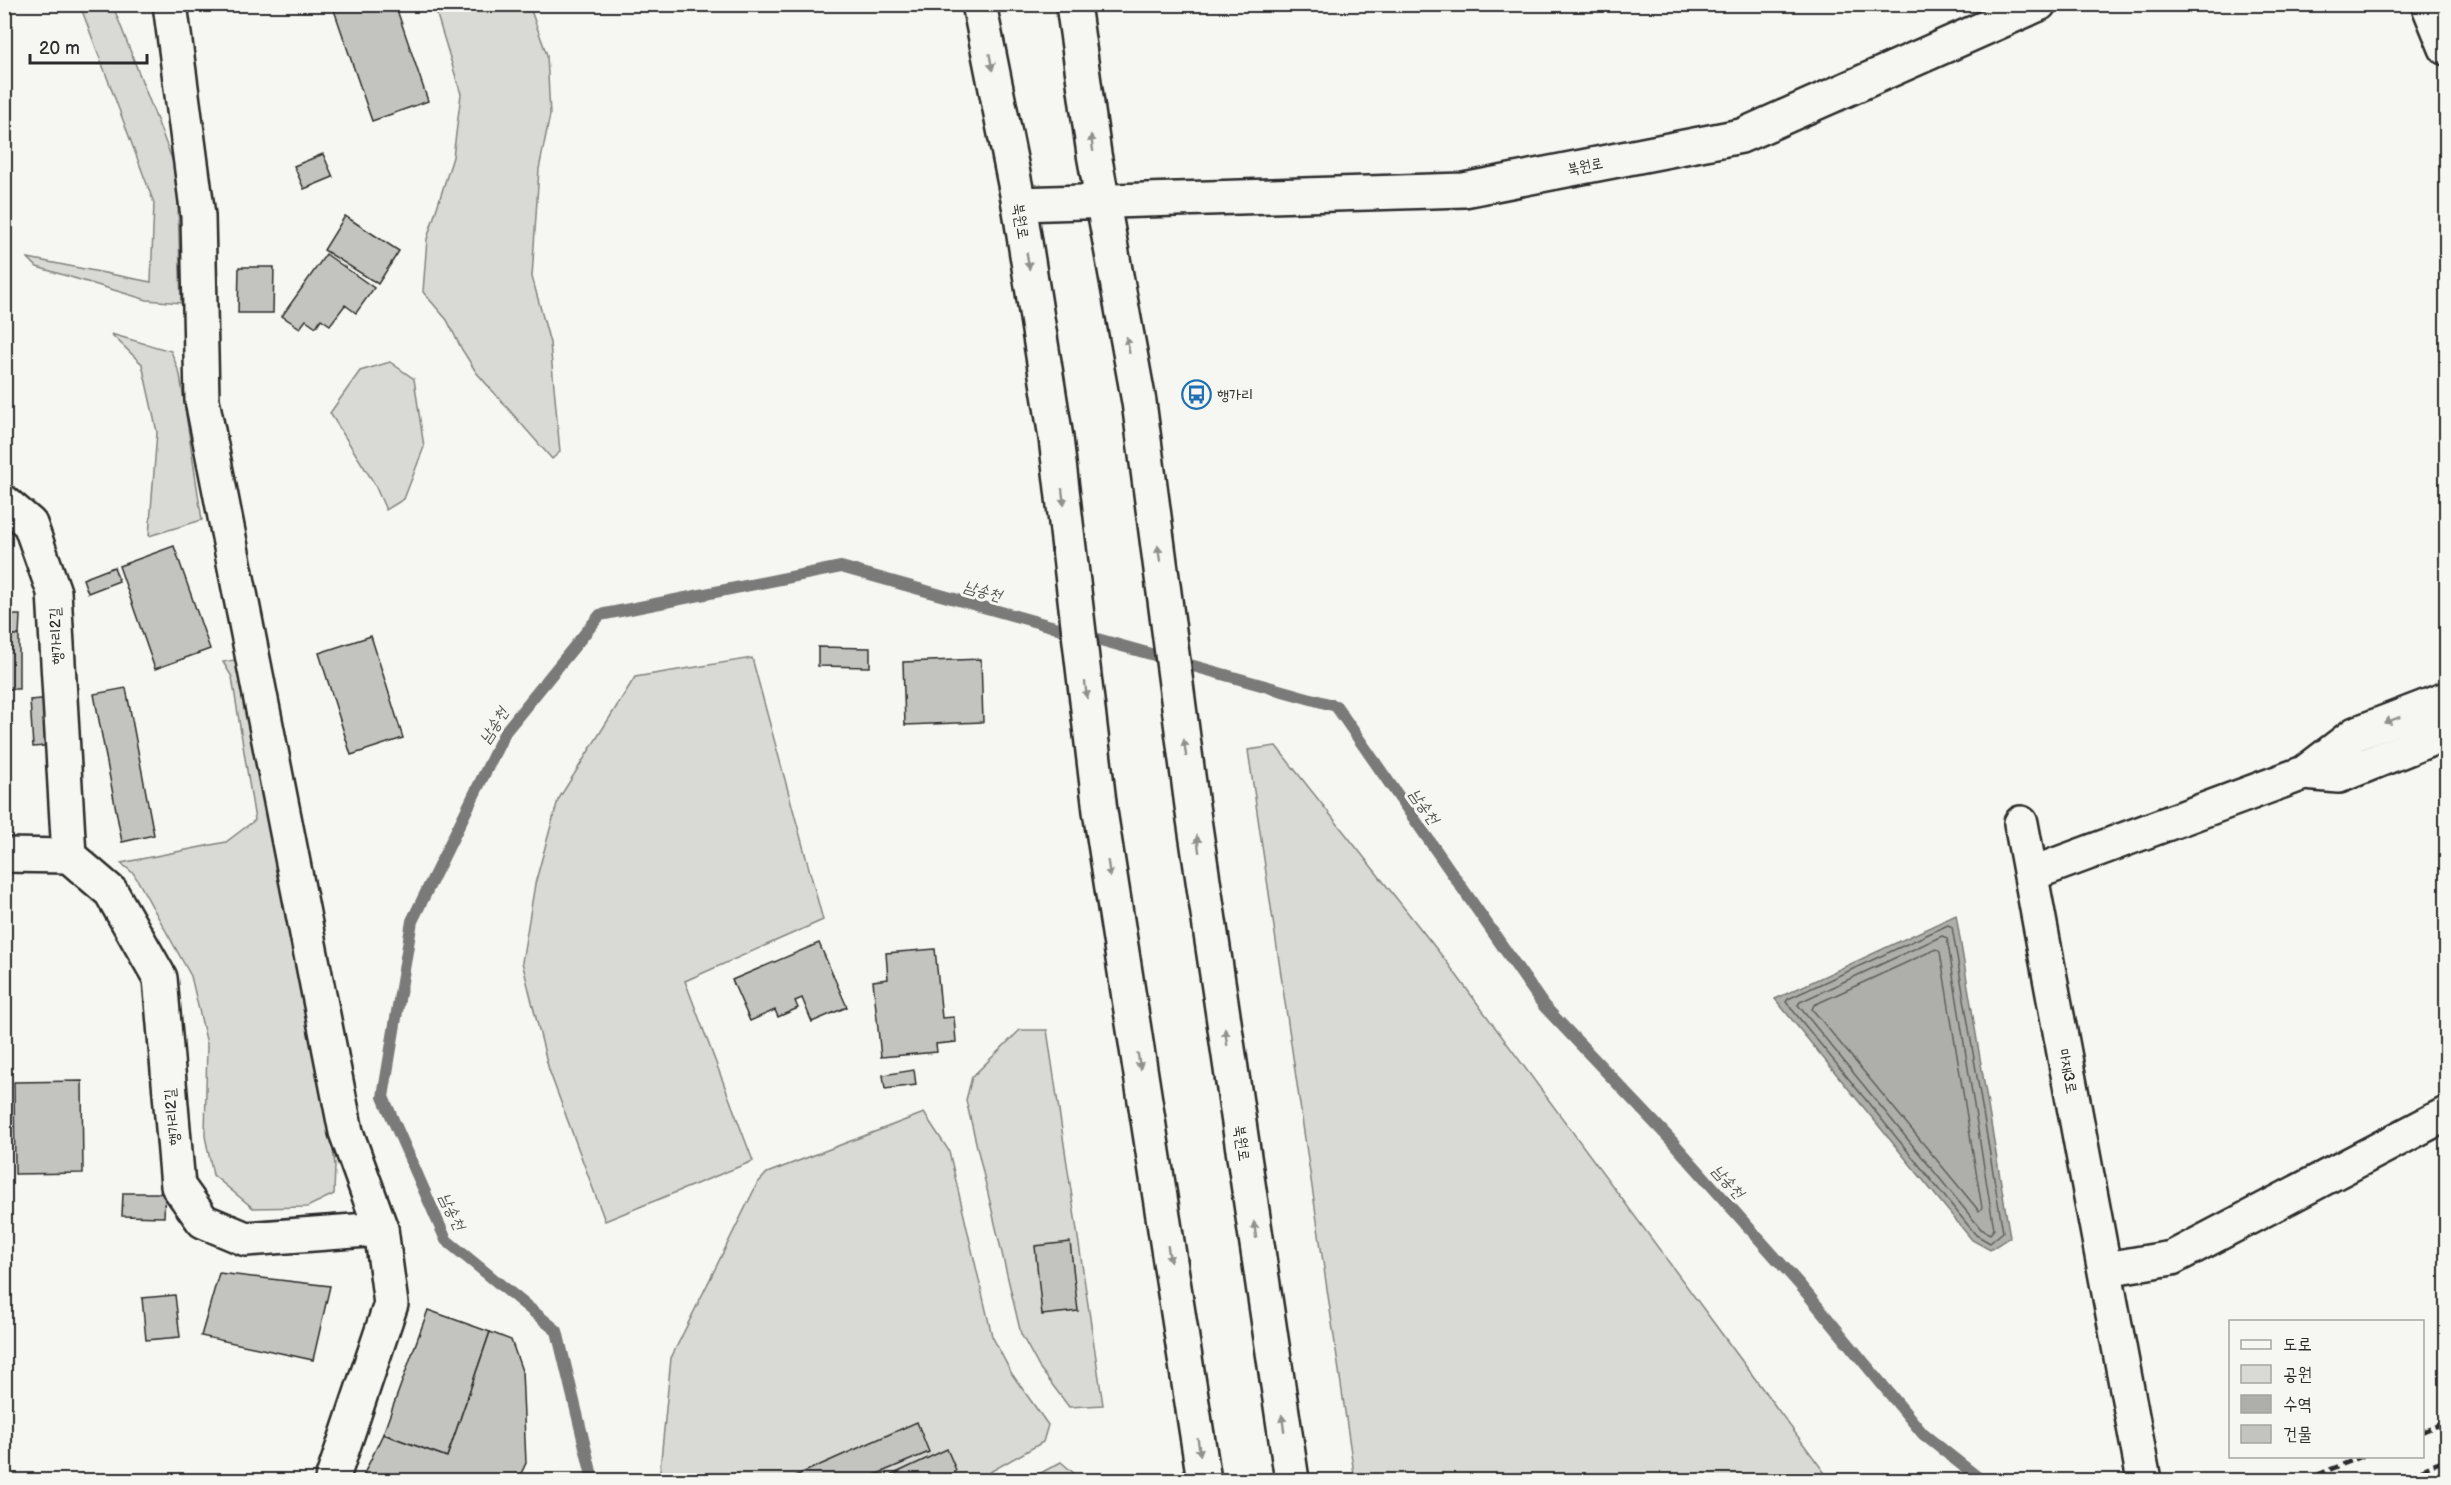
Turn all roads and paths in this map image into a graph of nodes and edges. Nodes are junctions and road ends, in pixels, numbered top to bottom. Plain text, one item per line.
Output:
1 (170, 4) edge
2 (980, 4) edge
3 (1073, 4) edge
4 (2039, 4) edge
5 (2428, 4) edge
6 (2446, 48) edge
7 (1102, 201) junction
8 (1019, 204) junction
9 (4, 502) edge
10 (2446, 699) edge
11 (2446, 733) edge
12 (2304, 773) junction
13 (2021, 824) dead end
14 (4, 855) edge
15 (69, 856) junction
16 (2031, 873) junction
17 (2446, 1114) edge
18 (381, 1230) junction
19 (2106, 1269) junction
20 (332, 1480) edge
21 (1204, 1480) edge
22 (1292, 1480) edge
23 (2144, 1480) edge

1 - 18 street
2 -> 8 street, 북원로
7 -> 3 street
4 - 7 street, 북원로
5 - 6 street
7 - 8 street, 북원로
22 -> 7 street, 북원로
8 -> 21 street, 북원로
9 - 15 street, 행가리2길
10 -> 12 street
11 - 12 street
12 - 16 street
13 - 16 street, 마재3로
14 - 15 street
15 - 18 street, 행가리2길
16 - 19 street, 마재3로
17 - 19 street
18 - 20 street
19 - 23 street, 마재3로

